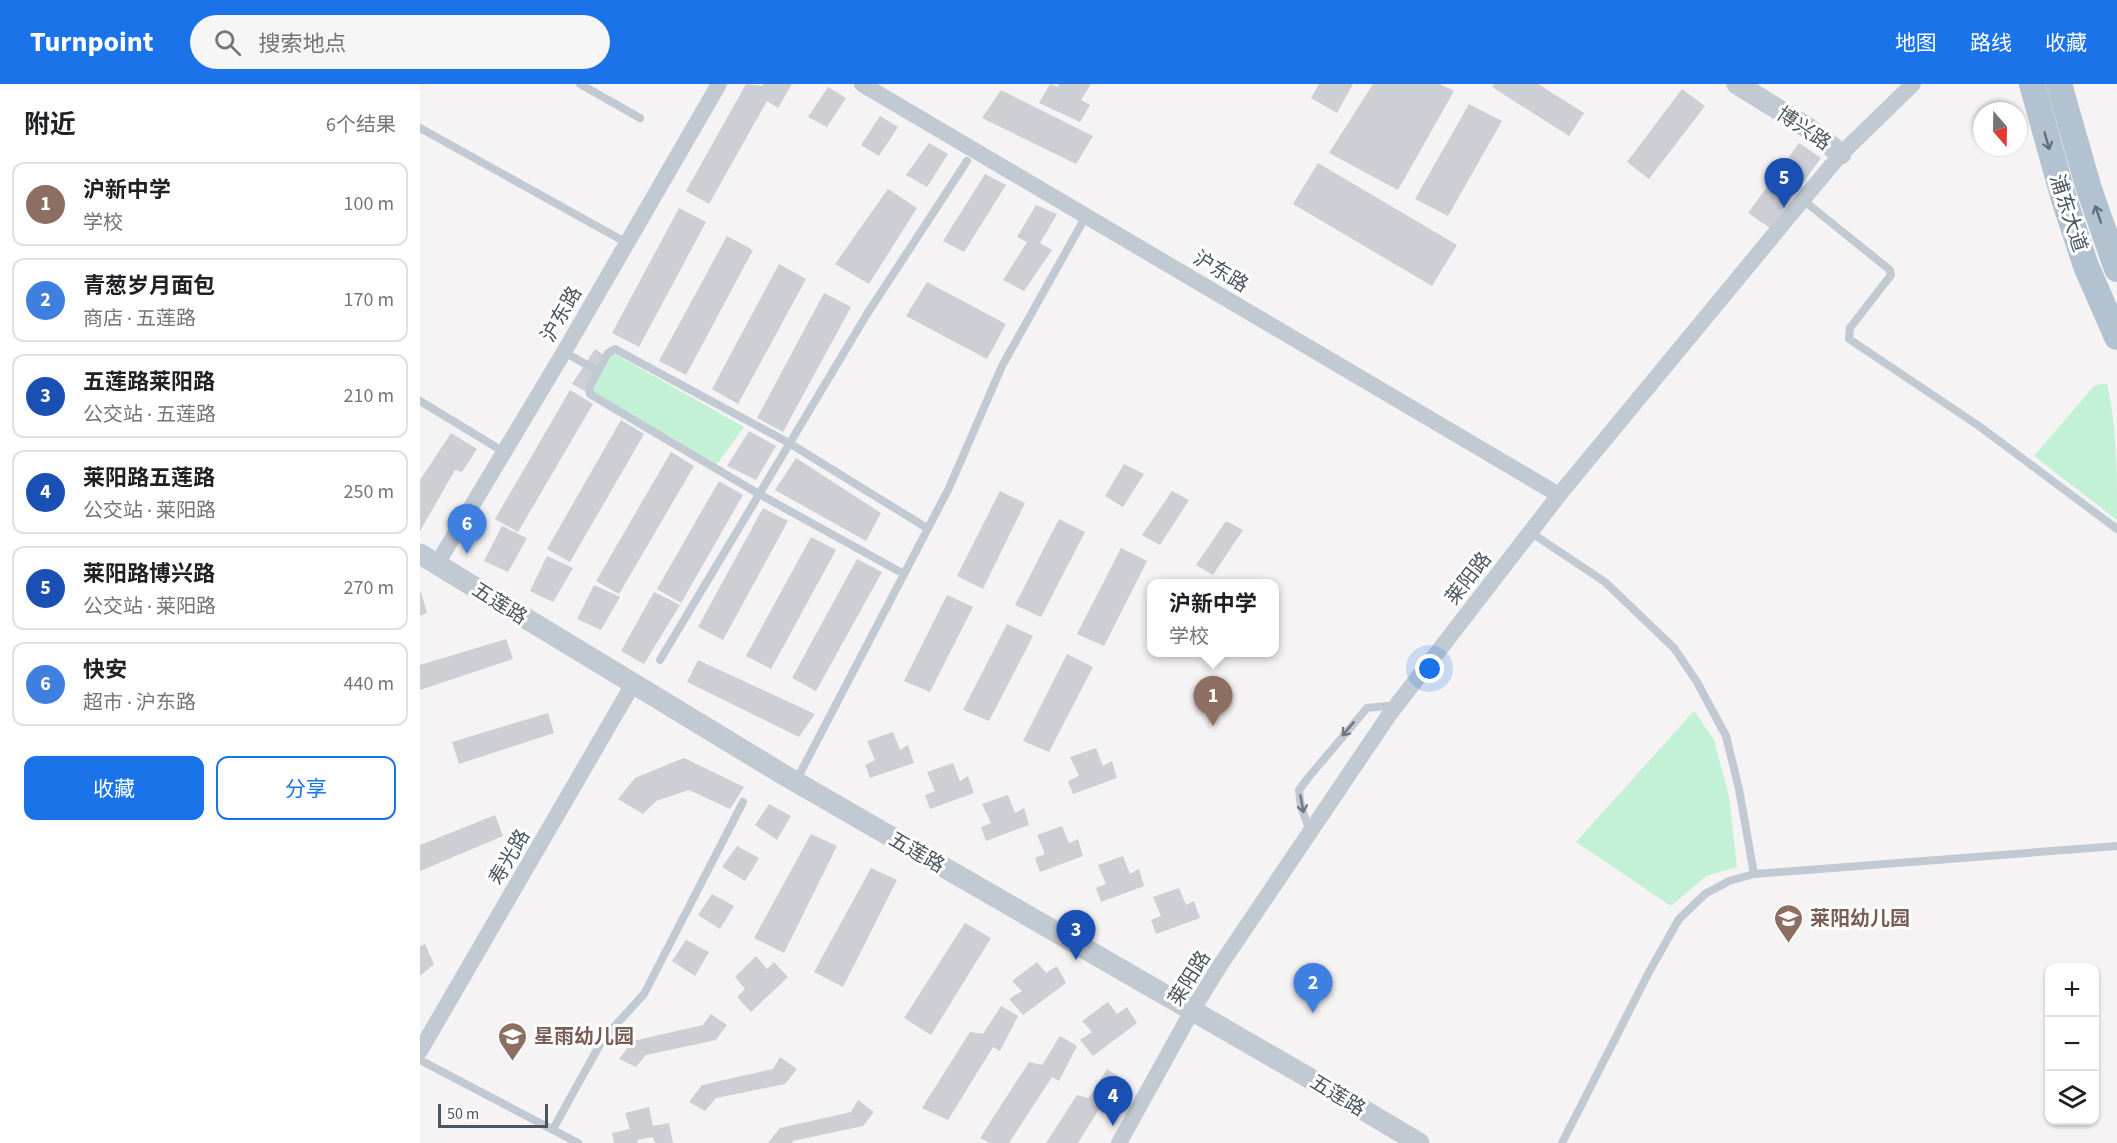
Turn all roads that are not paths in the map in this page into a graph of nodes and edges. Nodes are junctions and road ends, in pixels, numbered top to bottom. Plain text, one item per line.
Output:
1 (579, 84) edge
2 (719, 84) edge
3 (862, 84) edge
4 (1737, 84) edge
5 (1912, 84) edge
6 (2032, 84) edge
7 (2059, 84) edge
8 (640, 118) dead end
9 (420, 128) edge
10 (1841, 154) junction
11 (967, 161) dead end
12 (1803, 200) junction
13 (1086, 216) junction
14 (627, 243) junction
15 (2117, 269) edge
16 (2117, 337) edge
17 (564, 352) junction
18 (598, 371) junction
19 (420, 401) edge
20 (789, 443) junction
21 (504, 452) junction
22 (759, 494) junction
23 (1559, 495) junction
24 (927, 528) junction
25 (2117, 529) edge
26 (1530, 532) junction
27 (428, 559) edge
28 (904, 574) junction
29 (660, 660) dead end
30 (633, 684) junction
31 (1397, 705) junction
32 (795, 782) junction
33 (743, 802) dead end
34 (1311, 831) junction
35 (2117, 846) edge
36 (1754, 874) junction
37 (1192, 1011) junction
38 (420, 1051) edge
39 (420, 1060) edge
40 (553, 1129) junction
41 (578, 1143) edge
42 (1119, 1143) edge
43 (1419, 1143) edge
44 (1562, 1143) edge

1 - 8 lane
2 - 14 street, 沪东路
3 - 13 street, 沪东路
4 - 10 street, 博兴路
5 - 10 street, 莱阳路
6 -> 16 main road, 浦东大道
15 -> 7 main road, 浦东大道
9 - 14 lane
10 - 12 street, 莱阳路
11 - 20 lane
12 - 23 street, 莱阳路
12 - 25 lane
13 - 23 street, 沪东路
13 - 24 lane
14 - 17 street, 沪东路
17 - 18 lane
17 - 21 street, 沪东路
18 - 20 lane
18 - 22 lane
19 - 21 lane
20 - 22 lane
20 - 24 lane
21 - 27 street, 沪东路
22 - 28 lane
22 - 29 lane
23 - 26 street, 莱阳路
24 - 28 lane
26 - 31 street, 莱阳路
26 - 36 lane
27 - 30 street, 五莲路
28 - 32 lane
30 - 32 street, 五莲路
30 - 38 street, 寿光路
31 - 34 street, 莱阳路
31 -> 34 lane
32 - 37 street, 五莲路
33 - 40 lane
34 - 37 street, 莱阳路
35 - 36 lane
36 - 44 lane
37 - 42 street, 莱阳路
37 - 43 street, 五莲路
39 - 40 lane
40 - 41 lane

